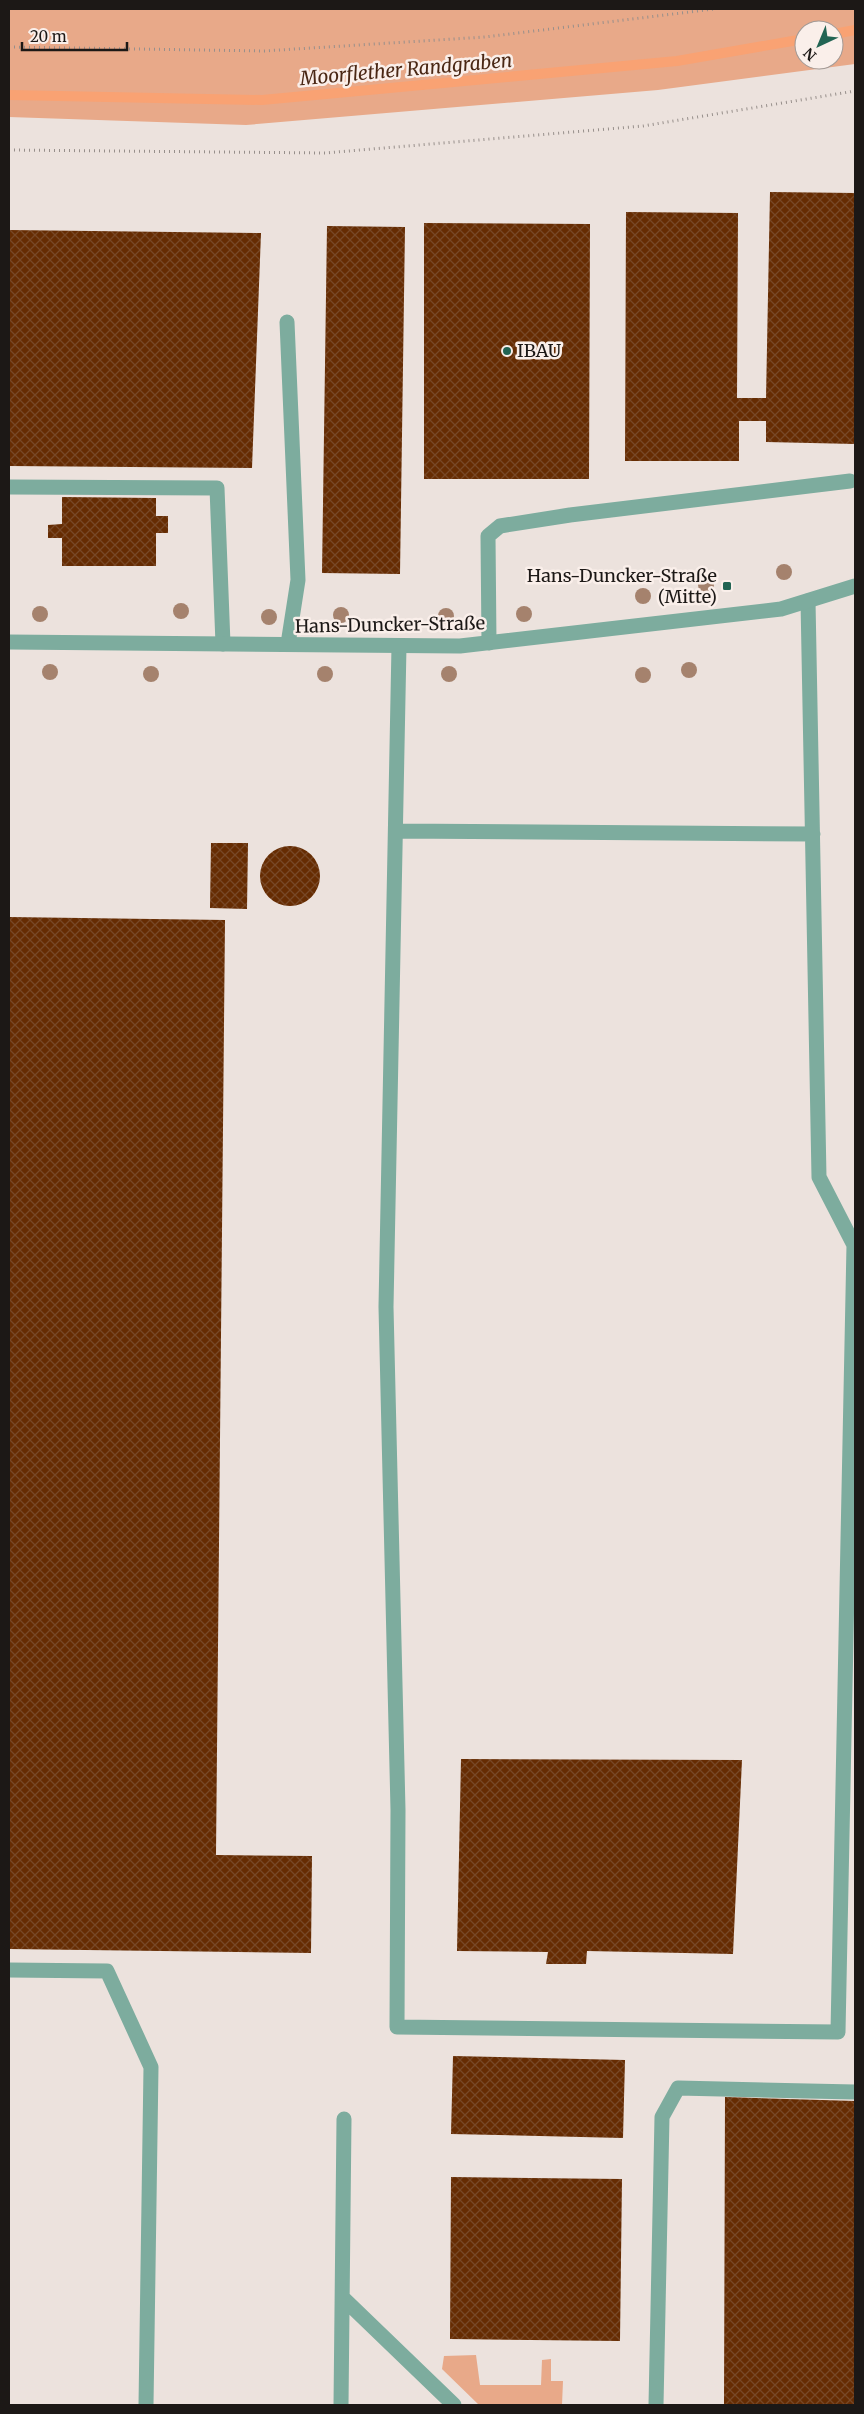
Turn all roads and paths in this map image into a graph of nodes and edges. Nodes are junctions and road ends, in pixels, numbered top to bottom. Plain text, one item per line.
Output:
1 (714, 9) edge
2 (9, 47) edge
3 (855, 91) edge
4 (9, 150) edge
5 (287, 322) dead end
6 (850, 481) dead end
7 (9, 487) edge
8 (855, 586) edge
9 (808, 601) junction
10 (9, 642) edge
11 (489, 643) junction
12 (223, 644) junction
13 (288, 644) junction
14 (399, 646) junction
15 (396, 831) junction
16 (813, 834) junction
17 (9, 1970) edge
18 (855, 2092) edge
19 (344, 2118) dead end
20 (343, 2298) junction
21 (146, 2405) edge
22 (341, 2405) edge
23 (454, 2405) edge
24 (656, 2405) edge

1 - 2 path
3 - 4 path
5 - 13 street
6 - 11 street
7 - 12 street
8 - 9 street, Hans-Duncker-Straße
9 - 11 street, Hans-Duncker-Straße
9 - 16 street
10 - 12 street, Hans-Duncker-Straße
11 - 14 street, Hans-Duncker-Straße
12 - 13 street, Hans-Duncker-Straße
13 - 14 street, Hans-Duncker-Straße
14 - 15 street
15 - 16 street
15 - 16 street
17 - 21 street
18 - 24 street
19 - 20 street
20 - 22 street
20 - 23 street

